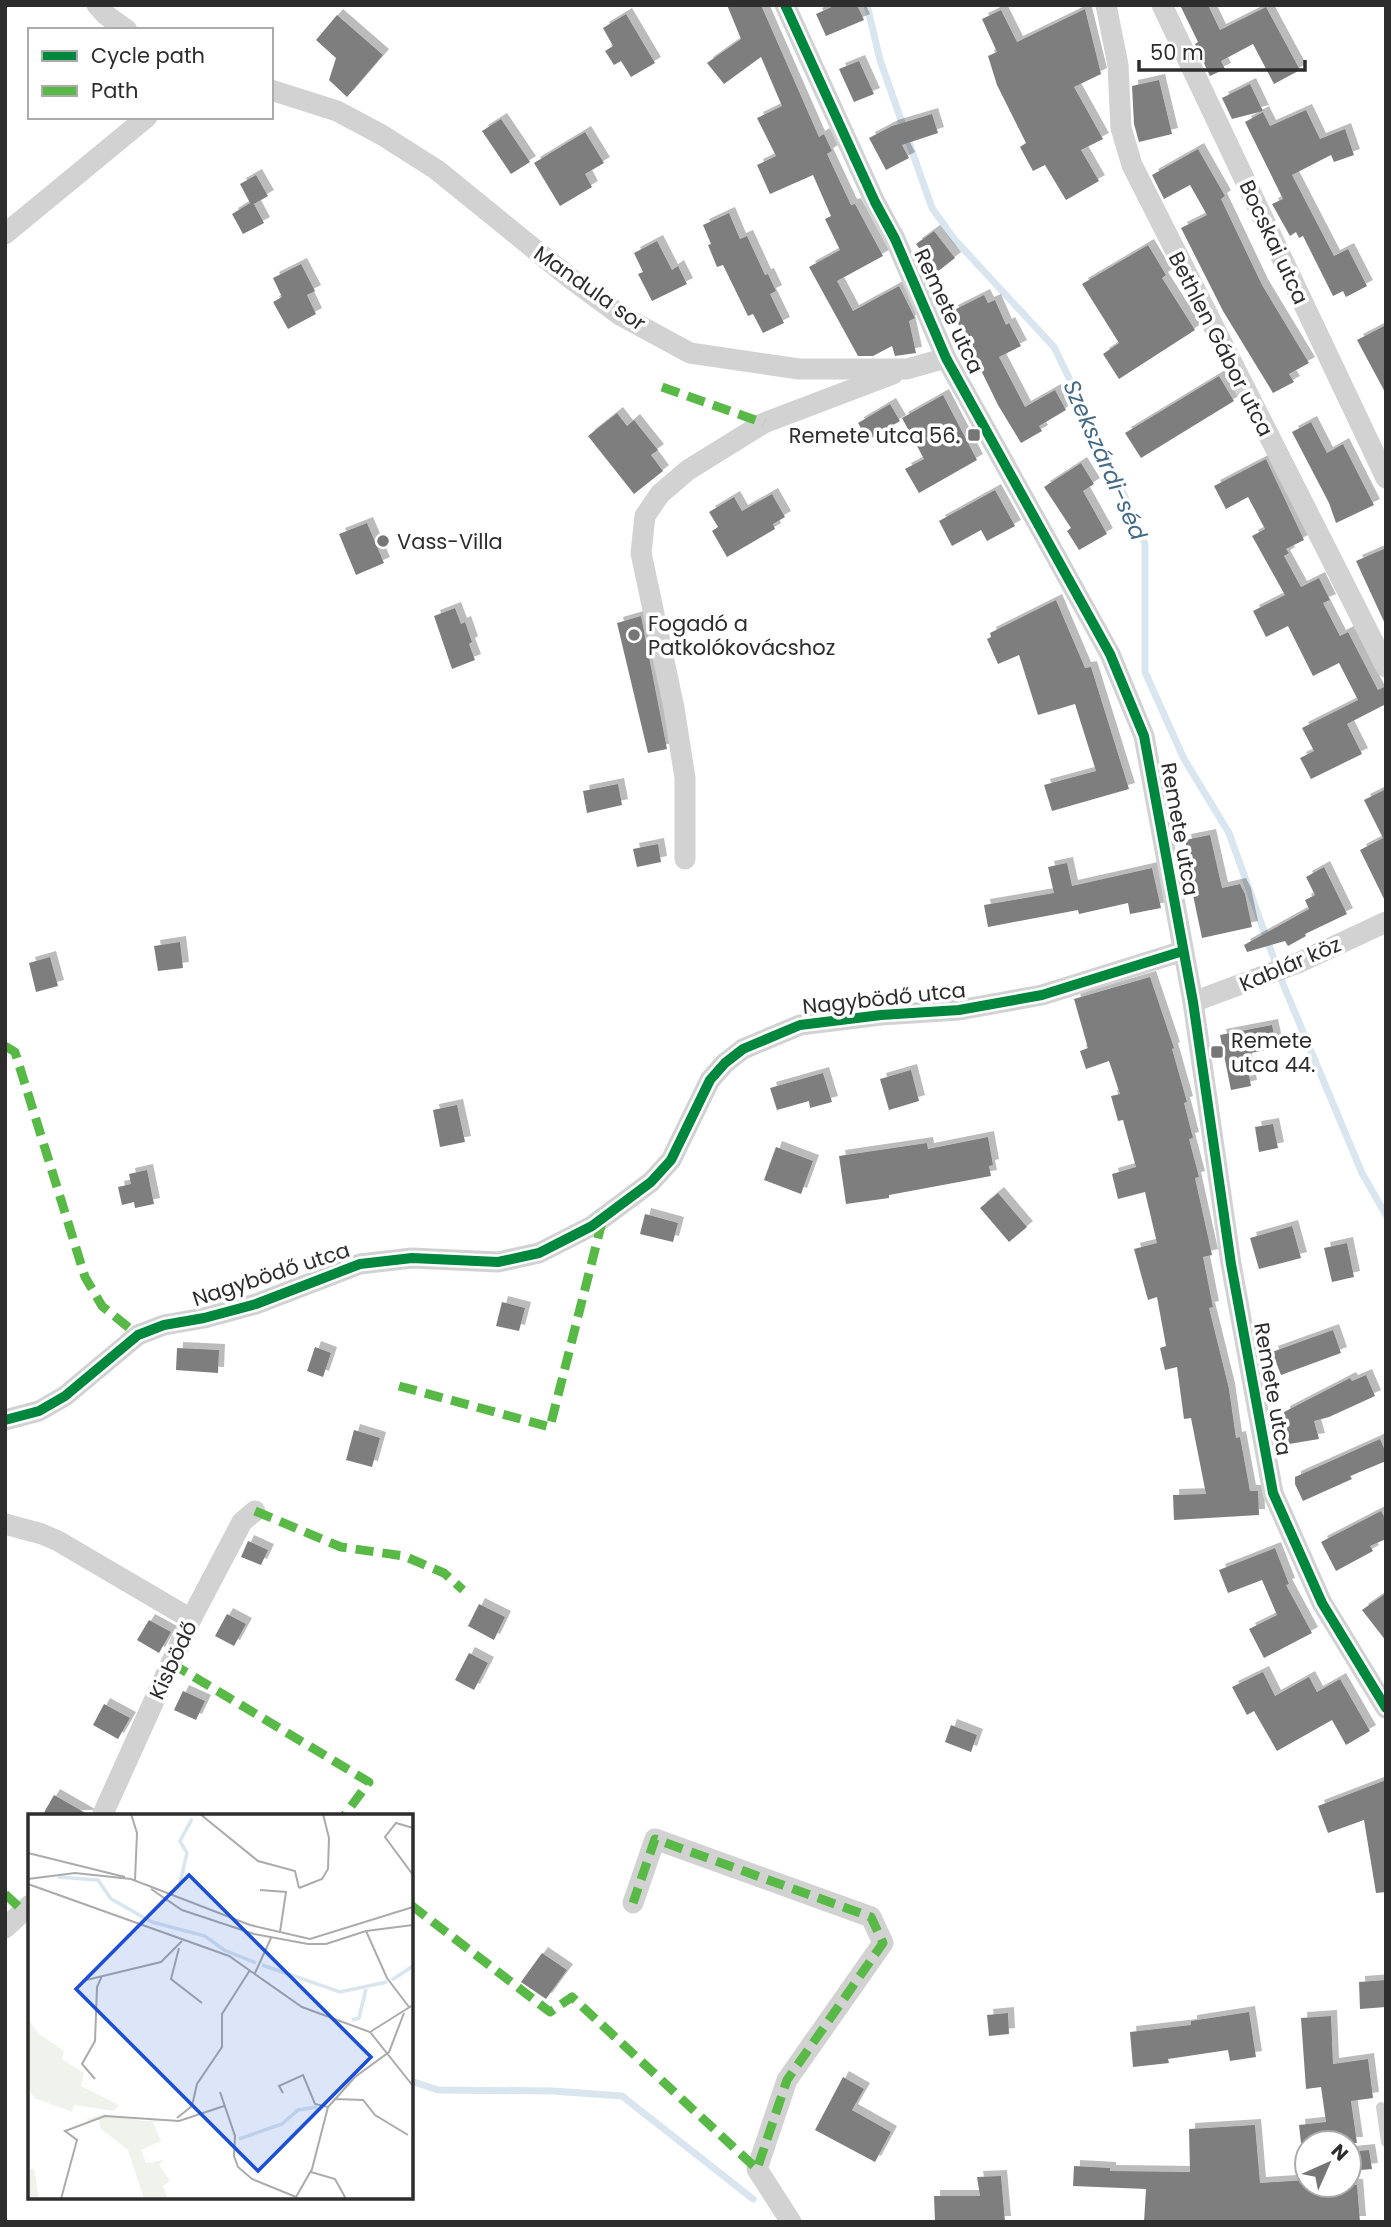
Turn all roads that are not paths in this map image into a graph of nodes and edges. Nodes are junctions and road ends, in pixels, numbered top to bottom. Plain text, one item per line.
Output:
1 (97, 5) edge
2 (785, 5) edge
3 (1106, 5) edge
4 (1162, 5) edge
5 (124, 28) edge
6 (273, 91) edge
7 (145, 119) edge
8 (5, 234) edge
9 (946, 358) junction
10 (907, 369) junction
11 (1386, 478) edge
12 (1386, 667) edge
13 (685, 859) dead end
14 (1386, 922) edge
15 (1183, 951) junction
16 (1193, 1002) junction
17 (5, 1420) edge
18 (255, 1511) dead end
19 (5, 1524) edge
20 (191, 1619) junction
21 (1386, 1708) edge
22 (103, 1814) edge
23 (633, 1903) dead end
24 (28, 1907) edge
25 (5, 1928) edge
26 (1381, 2108) dead end
27 (1386, 2142) edge
28 (791, 2222) edge

1 - 5 street
2 - 9 street, Remete utca
3 - 12 street, Bethlen Gábor utca
4 - 11 street, Bocskai utca
6 - 10 street, Mandula sor
7 - 8 street
9 - 10 street, Mandula sor
9 - 15 street, Remete utca
10 - 13 street
14 - 16 street, Kablár köz
15 - 16 street, Remete utca
15 - 17 street, Nagybödő utca
16 - 21 street, Remete utca
18 - 20 street, Kisbödő
19 - 20 street
20 - 22 street, Kisbödő
23 - 28 street
24 - 25 street
26 - 27 lane

